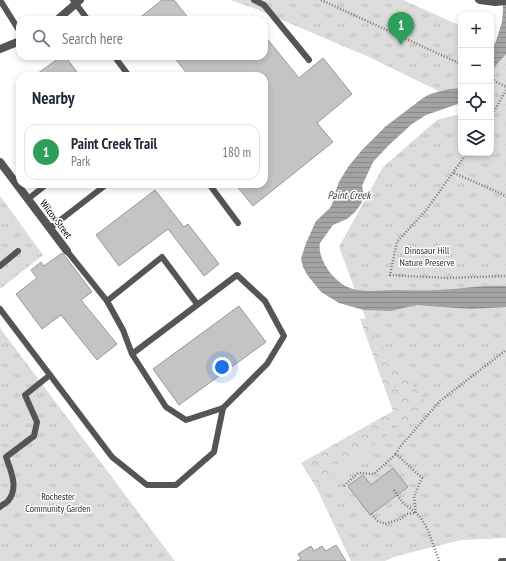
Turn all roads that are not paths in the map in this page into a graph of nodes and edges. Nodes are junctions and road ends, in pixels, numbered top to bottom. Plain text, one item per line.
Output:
1 (0, 0) edge
2 (254, 0) edge
3 (478, 0) edge
4 (76, 1) edge
5 (506, 2) edge
6 (61, 16) edge
7 (85, 16) edge
8 (16, 26) edge
9 (16, 43) edge
10 (0, 49) edge
11 (117, 60) edge
12 (309, 60) dead end
13 (126, 72) edge
14 (0, 162) edge
15 (16, 183) edge
16 (20, 188) edge
17 (42, 188) edge
18 (102, 188) edge
19 (212, 188) edge
20 (28, 198) junction
21 (238, 223) dead end
22 (50, 228) junction
23 (18, 251) dead end
24 (68, 251) joint
25 (0, 266) edge
26 (107, 301) junction
27 (197, 304) junction
28 (0, 310) edge
29 (132, 354) junction
30 (50, 374) junction
31 (223, 408) junction
32 (6, 457) junction
33 (0, 462) edge
34 (0, 507) edge
35 (501, 561) edge
36 (506, 561) edge

1 - 8 lane
2 - 12 lane
3 - 5 lane
4 - 6 street
4 - 7 lane
9 - 10 street
11 - 13 lane
14 - 15 street, Wilcox Street
16 - 20 street, Wilcox Street
17 - 20 lane
18 - 22 lane
19 - 21 lane
20 - 22 street, Wilcox Street
22 - 24 street, Wilcox Street
23 - 25 lane
24 - 26 lane
26 - 27 lane
26 - 29 lane
27 - 29 lane
27 - 31 lane
28 - 30 lane
29 - 31 lane
30 - 31 lane
30 - 32 lane
32 - 33 lane
32 - 34 lane
35 - 36 lane

